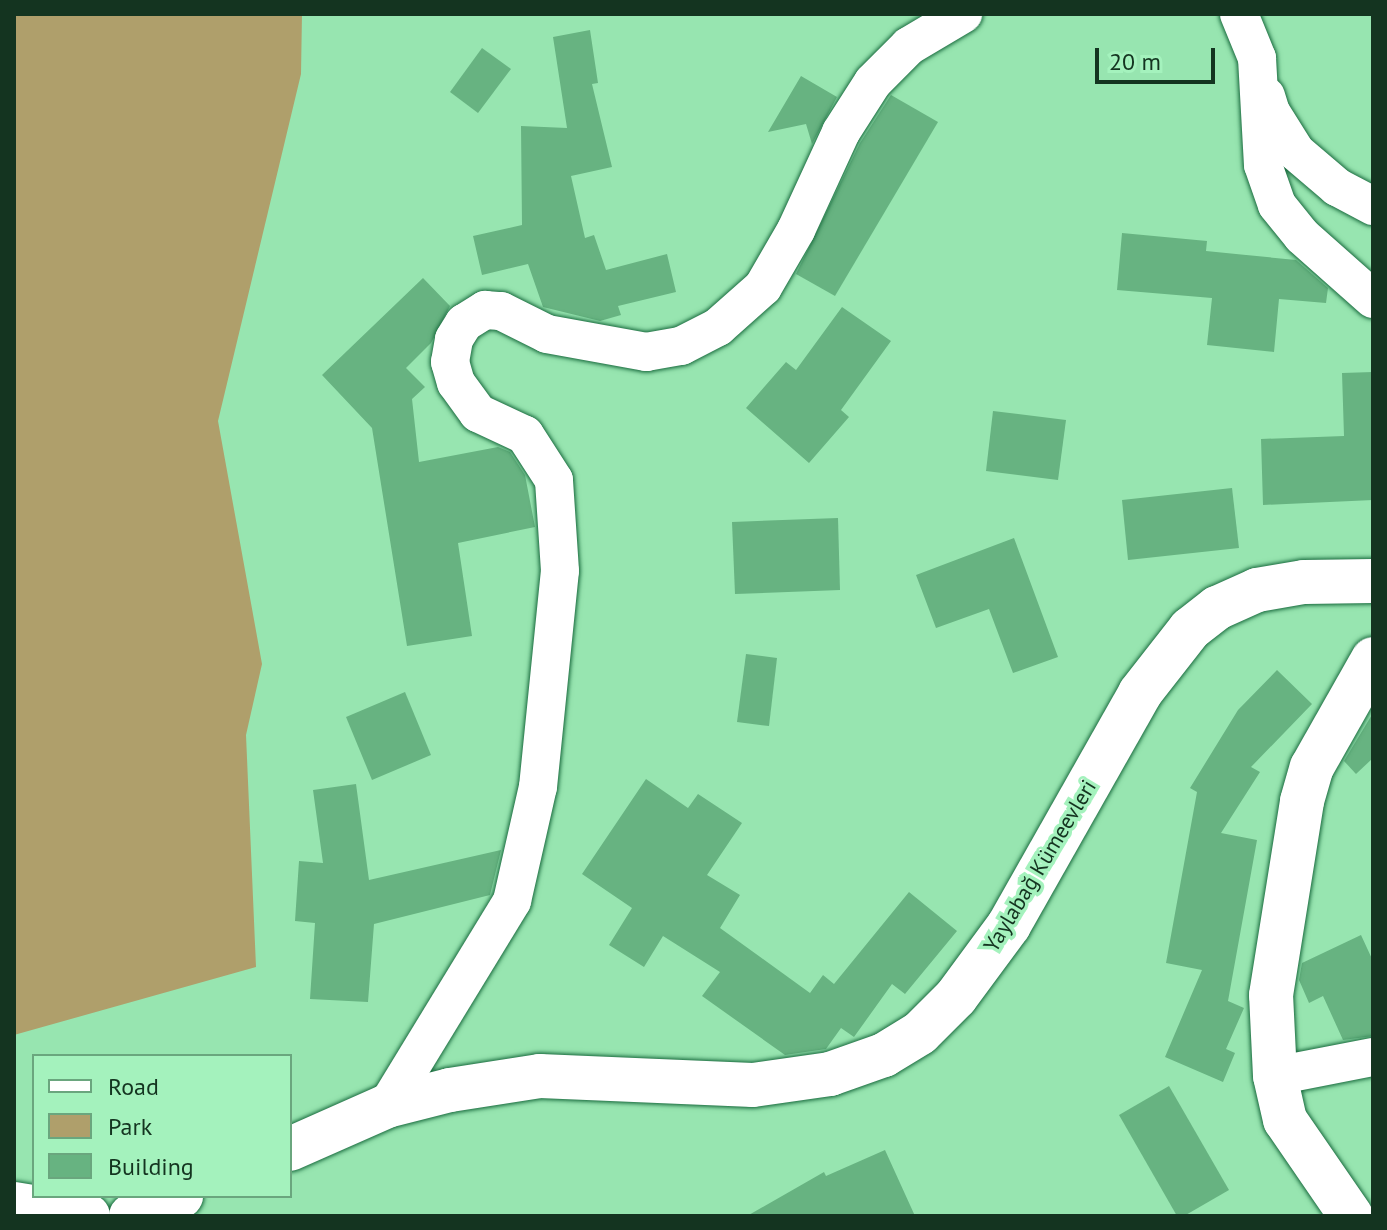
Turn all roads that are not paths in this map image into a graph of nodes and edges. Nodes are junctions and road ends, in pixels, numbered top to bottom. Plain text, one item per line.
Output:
1 (963, 14) edge
2 (1239, 14) edge
3 (1257, 58) junction
4 (1373, 206) edge
5 (1373, 299) edge
6 (1373, 581) edge
7 (1373, 659) edge
8 (1373, 1057) edge
9 (1275, 1076) junction
10 (387, 1106) junction
11 (292, 1148) edge
12 (176, 1198) edge
13 (14, 1204) edge
14 (88, 1216) edge
15 (131, 1216) edge
16 (1351, 1216) edge

1 - 10 street
2 - 3 street
3 - 4 street
3 - 5 street
6 - 10 street, Yaylabağ Kümeevleri
7 - 9 street
8 - 9 street
9 - 16 street
10 - 11 street, Yaylabağ Kümeevleri
12 - 15 street
13 - 14 street

